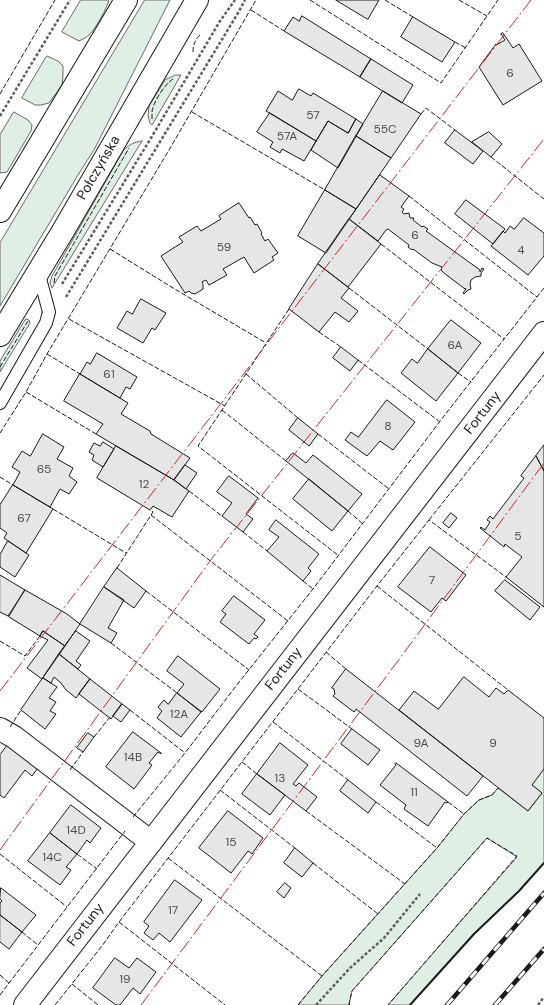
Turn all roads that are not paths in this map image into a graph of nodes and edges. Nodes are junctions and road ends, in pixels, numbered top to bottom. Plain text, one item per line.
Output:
1 (126, 0) edge
2 (197, 0) edge
3 (0, 211) edge
4 (38, 271) junction
5 (544, 333) edge
6 (0, 335) edge
7 (0, 403) edge
8 (0, 729) edge
9 (151, 842) junction
10 (25, 1005) edge

1 - 3 street
2 - 4 street, Połczyńska
4 - 6 street, Połczyńska
4 - 7 lane
5 - 9 street, Fortuny
8 - 9 street
9 - 10 street, Fortuny

